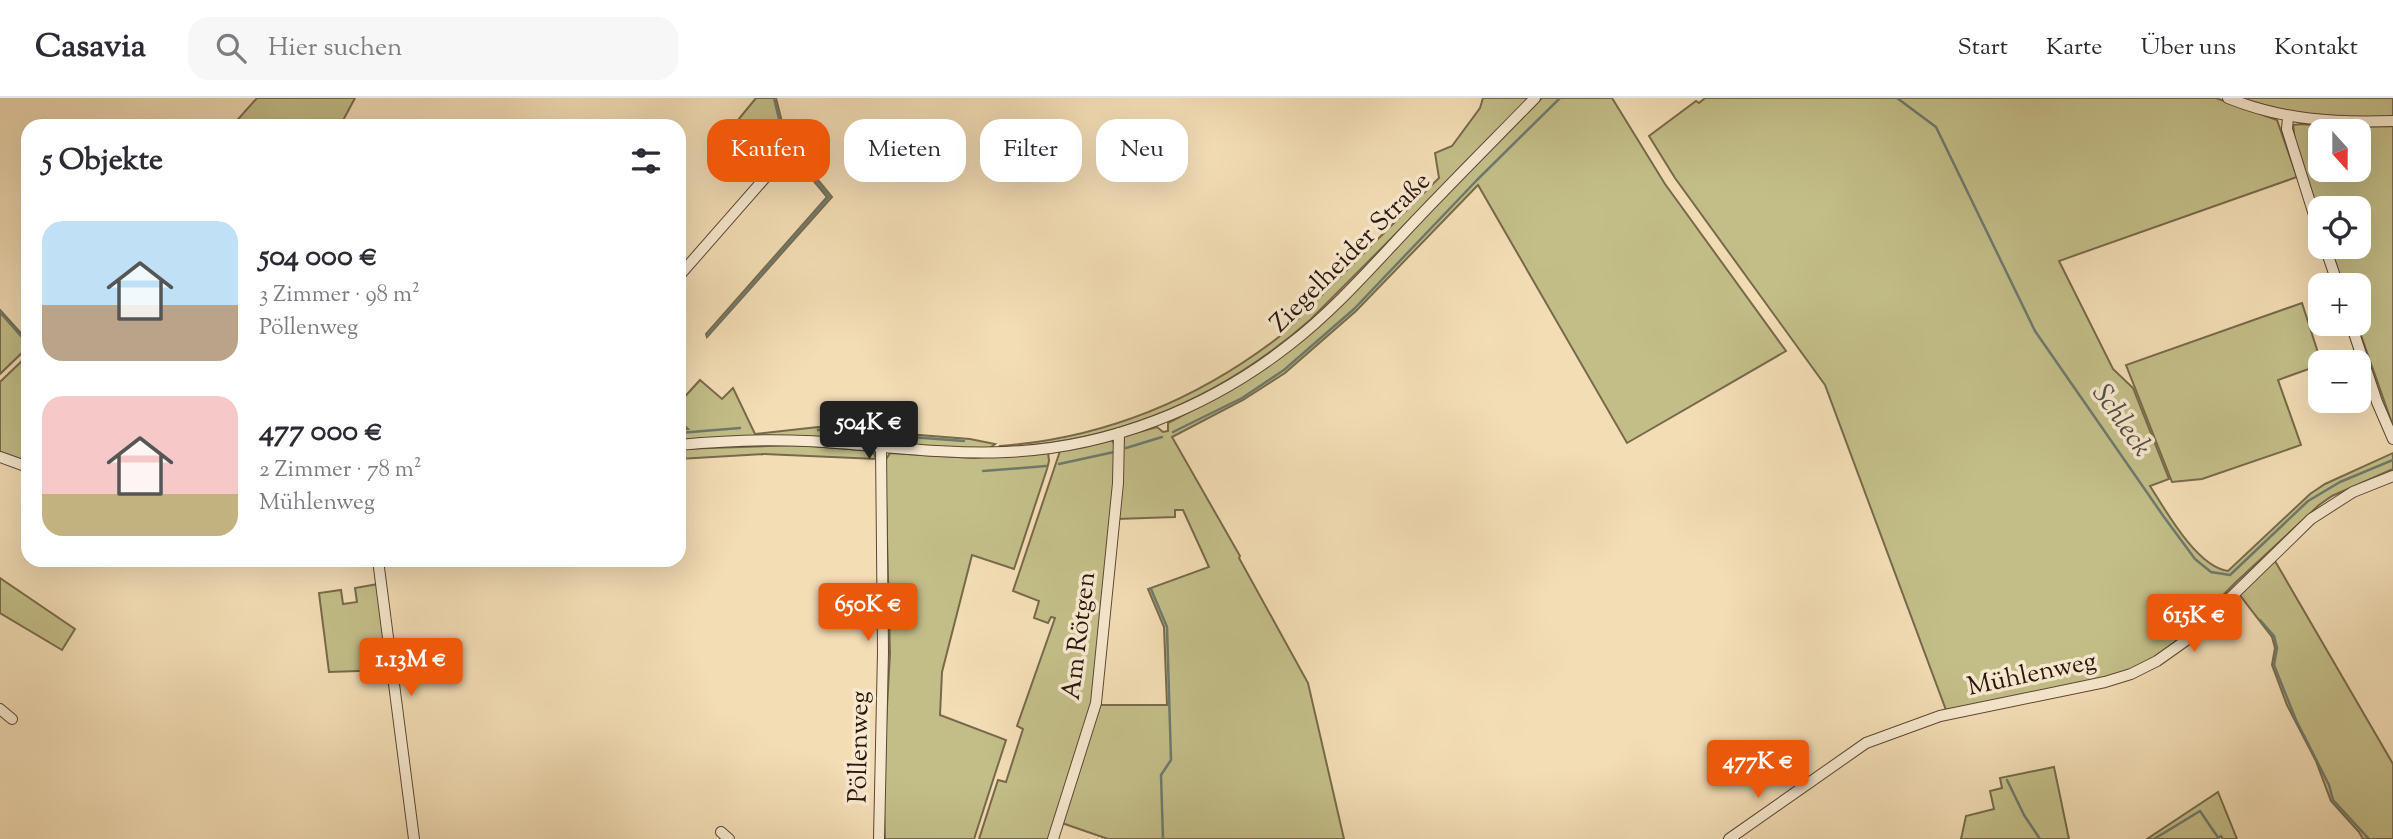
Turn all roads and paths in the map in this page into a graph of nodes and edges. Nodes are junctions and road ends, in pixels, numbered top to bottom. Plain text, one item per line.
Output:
1 (1535, 98) edge
2 (2228, 98) edge
3 (2288, 117) junction
4 (2393, 121) edge
5 (761, 182) edge
6 (2308, 196) edge
7 (686, 268) edge
8 (2354, 336) edge
9 (1119, 433) junction
10 (2393, 439) edge
11 (686, 445) edge
12 (881, 447) junction
13 (0, 457) edge
14 (21, 464) edge
15 (2393, 476) edge
16 (379, 567) edge
17 (0, 709) edge
18 (12, 719) dead end
19 (414, 839) edge
20 (879, 839) edge
21 (1053, 839) edge
22 (1728, 839) edge

1 - 9 street, Ziegelheider Straße
2 - 3 street
3 - 4 street
3 - 6 street
5 - 7 street
8 - 10 street
9 - 12 street, Ziegelheider Straße
9 - 21 street, Am Rötgen
11 - 12 street, Ziegelheider Straße
12 - 20 street, Pöllenweg
13 - 14 street
15 - 22 street, Mühlenweg
16 - 19 street
17 - 18 street

